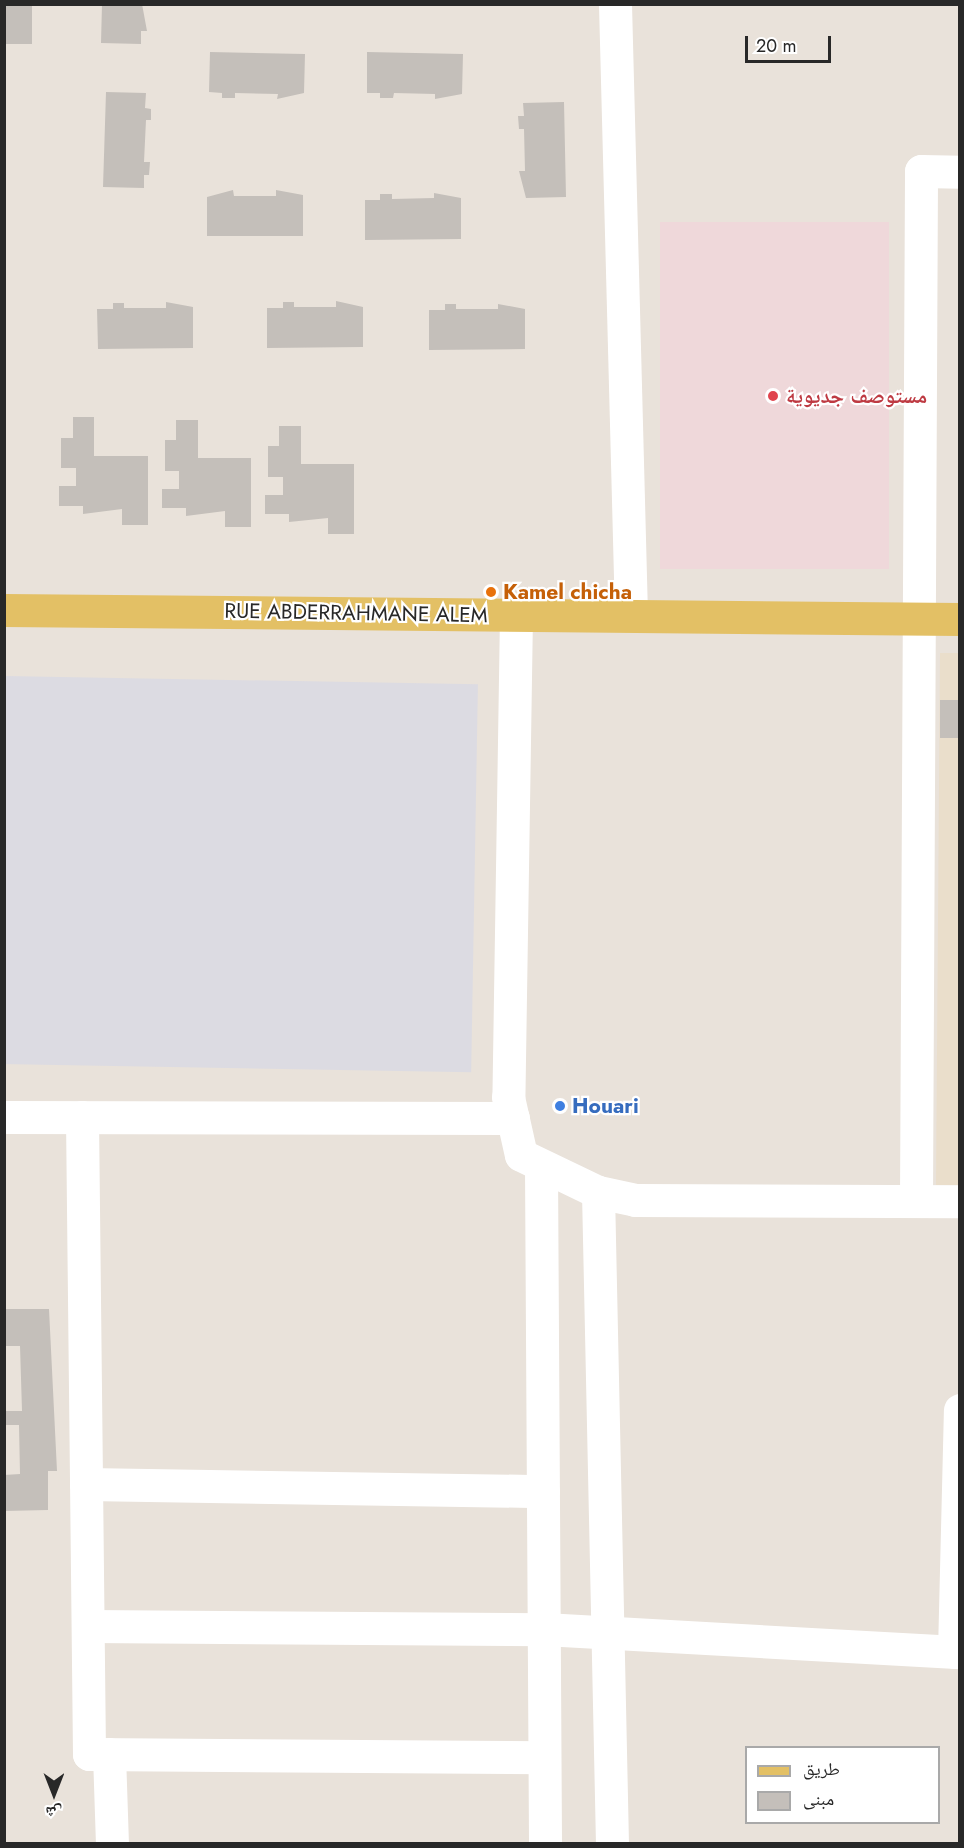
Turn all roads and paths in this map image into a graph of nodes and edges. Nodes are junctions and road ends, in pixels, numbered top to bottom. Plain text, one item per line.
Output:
1 (615, 4) edge
2 (960, 172) edge
3 (7, 605) edge
4 (516, 614) junction
5 (631, 615) junction
6 (916, 618) junction
7 (960, 619) edge
8 (4, 1117) edge
9 (82, 1117) junction
10 (513, 1118) junction
11 (541, 1167) junction
12 (598, 1191) junction
13 (916, 1200) junction
14 (960, 1201) edge
15 (960, 1410) edge
16 (86, 1484) junction
17 (543, 1491) junction
18 (88, 1626) junction
19 (544, 1629) junction
20 (605, 1636) junction
21 (957, 1652) edge
22 (110, 1754) junction
23 (544, 1757) junction
24 (112, 1844) edge
25 (544, 1844) edge
26 (612, 1844) edge

1 - 5 street
2 - 6 street
3 - 4 main road, RUE ABDERRAHMANE ALEM
4 - 5 main road, RUE ABDERRAHMANE ALEM
4 - 10 street
5 - 6 main road, RUE ABDERRAHMANE ALEM
6 - 7 main road, RUE ABDERRAHMANE ALEM
6 - 13 street
8 - 9 street
9 - 10 street
9 - 16 street
10 - 11 street
11 - 12 street
11 - 17 street
12 - 13 street
12 - 20 street
13 - 14 street
15 - 21 street
16 - 17 street
16 - 18 street
17 - 19 street
18 - 19 street
18 - 22 street
19 - 20 street
19 - 23 street
20 - 21 street
20 - 26 street
22 - 23 street
22 - 24 street
23 - 25 street

